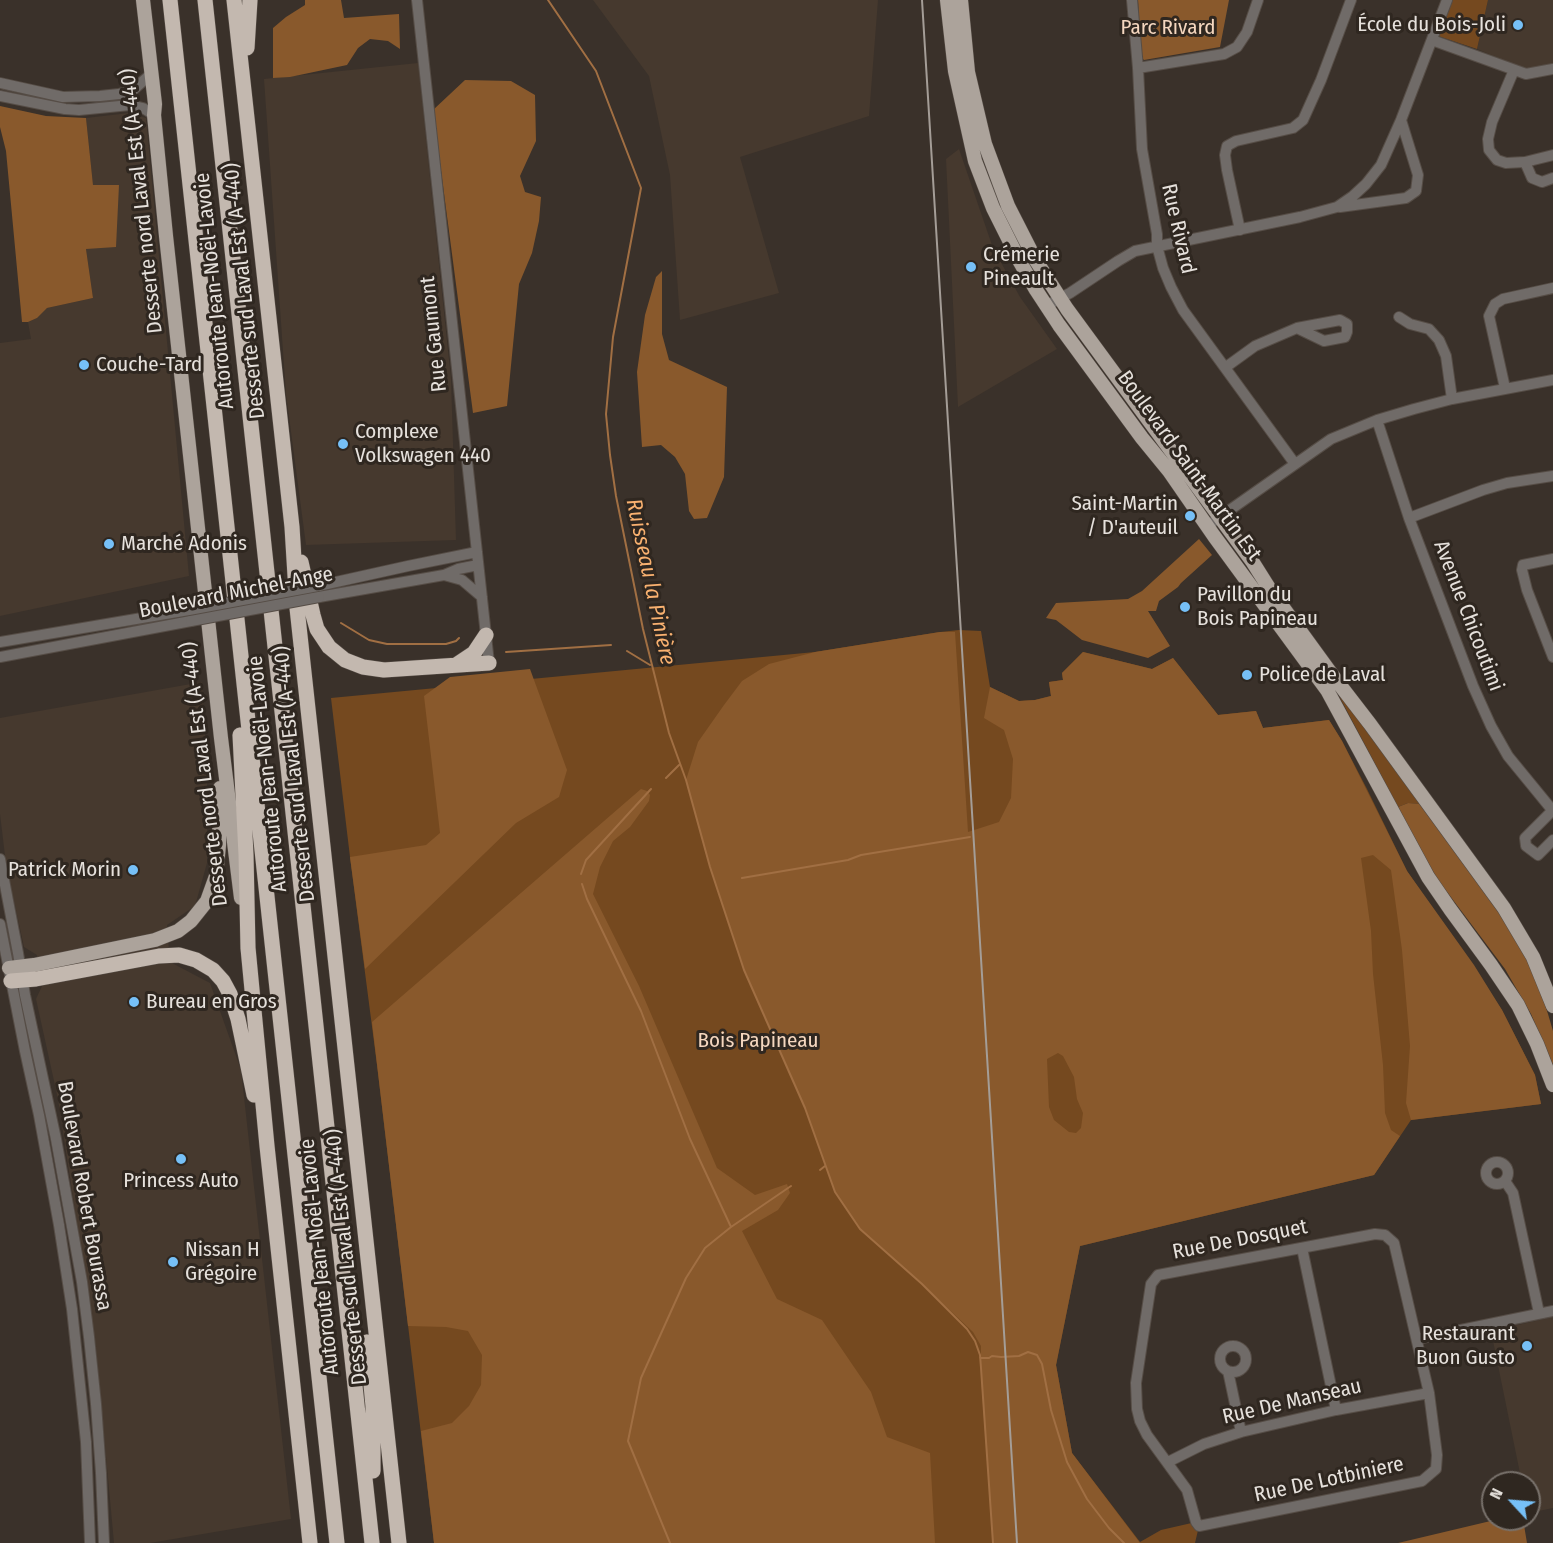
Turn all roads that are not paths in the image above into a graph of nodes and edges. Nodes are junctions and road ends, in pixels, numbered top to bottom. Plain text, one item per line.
1 (143, 0) edge
2 (170, 0) edge
3 (206, 0) edge
4 (234, 0) edge
5 (250, 0) edge
6 (417, 0) edge
7 (948, 0) edge
8 (961, 0) edge
9 (1132, 0) edge
10 (1258, 0) edge
11 (1352, 0) edge
12 (1447, 0) edge
13 (1432, 40) junction
14 (1138, 68) junction
15 (1553, 69) edge
16 (1514, 70) junction
17 (151, 74) junction
18 (0, 83) edge
19 (244, 93) junction
20 (0, 96) edge
21 (154, 115) junction
22 (1401, 120) junction
23 (1553, 155) edge
24 (1525, 162) junction
25 (1553, 178) edge
26 (1337, 207) junction
27 (1240, 230) junction
28 (1157, 246) junction
29 (1553, 288) edge
30 (1060, 299) junction
31 (1046, 306) junction
32 (1399, 317) dead end
33 (1297, 328) dead end
34 (1226, 367) junction
35 (1553, 380) edge
36 (1505, 388) junction
37 (1452, 399) junction
38 (1377, 420) junction
39 (1295, 464) junction
40 (1553, 476) edge
41 (1219, 517) junction
42 (1409, 518) junction
43 (1207, 526) junction
44 (292, 527) junction
45 (477, 552) junction
46 (1553, 559) edge
47 (478, 565) junction
48 (444, 575) junction
49 (1262, 576) junction
50 (1253, 589) junction
51 (319, 592) junction
52 (235, 597) junction
53 (482, 597) junction
54 (190, 616) junction
55 (486, 634) junction
56 (1298, 639) junction
57 (0, 642) edge
58 (1550, 644) edge
59 (0, 657) edge
60 (1553, 657) edge
61 (489, 663) joint
62 (456, 665) junction
63 (221, 738) junction
64 (1553, 810) edge
65 (1553, 840) edge
66 (0, 859) edge
67 (0, 924) edge
68 (248, 948) junction
69 (10, 975) edge
70 (1553, 1006) edge
71 (1553, 1085) edge
72 (267, 1146) junction
73 (1505, 1180) dead end
74 (1385, 1235) joint
75 (366, 1237) junction
76 (1302, 1248) junction
77 (1553, 1311) edge
78 (1539, 1314) junction
79 (1417, 1339) junction
80 (1228, 1371) dead end
81 (1429, 1394) junction
82 (1336, 1410) junction
83 (1241, 1432) junction
84 (1168, 1462) junction
85 (1199, 1526) joint
86 (90, 1543) edge
87 (104, 1543) edge
88 (310, 1543) edge
89 (337, 1543) edge
90 (373, 1543) edge
91 (399, 1543) edge

1 - 17 main road, Desserte nord Laval Est (A-440)
2 - 52 highway, Autoroute Jean-Noël-Lavoie
3 - 90 highway, Autoroute Jean-Noël-Lavoie
4 - 19 highway, Desserte sud Laval Est (A-440)
5 - 19 highway
6 - 45 street, Rue Gaumont
7 - 31 main road, Boulevard Saint-Martin Est
8 - 30 main road, Boulevard Saint-Martin Est
9 - 14 street, Rue Rivard
10 - 14 street
11 - 27 street
12 - 13 street
13 - 16 street
13 - 22 street
14 - 28 street, Rue Rivard
15 - 16 street
16 - 24 street
17 - 18 street
17 - 21 main road, Desserte nord Laval Est (A-440)
19 - 44 highway, Desserte sud Laval Est (A-440)
20 - 21 street
21 - 63 main road, Desserte nord Laval Est (A-440)
22 - 26 street
22 - 26 street
23 - 24 street
24 - 25 street
26 - 27 street
27 - 28 street
28 - 30 street
28 - 34 street, Rue Rivard
29 - 36 street
30 - 31 street
30 - 41 main road, Boulevard Saint-Martin Est
31 - 43 main road, Boulevard Saint-Martin Est
32 - 37 street
33 - 34 street
34 - 39 street, Rue Rivard
35 - 36 street
36 - 37 street
37 - 38 street
38 - 39 street
38 - 42 street, Avenue Chicoutimi
39 - 41 street
40 - 42 street
41 - 43 street
41 - 49 main road, Boulevard Saint-Martin Est
42 - 64 street, Avenue Chicoutimi
43 - 50 main road, Boulevard Saint-Martin Est
44 - 62 highway
44 - 75 highway, Desserte sud Laval Est (A-440)
45 - 47 street, Rue Gaumont
45 - 51 street, Boulevard Michel-Ange
46 - 58 street
47 - 48 street, Boulevard Michel-Ange
47 - 53 street, Rue Gaumont
48 - 51 street, Boulevard Michel-Ange
48 - 53 street
49 - 50 main road
49 - 56 main road, Boulevard Saint-Martin Est
50 - 56 main road, Boulevard Saint-Martin Est
51 - 54 street, Boulevard Michel-Ange, bridge
52 - 68 highway
52 - 89 highway, Autoroute Jean-Noël-Lavoie
53 - 55 street, Rue Gaumont
54 - 57 street, Boulevard Michel-Ange
54 - 59 street, Boulevard Michel-Ange
55 - 61 street, Rue Gaumont
55 - 62 highway
56 - 70 main road, Boulevard Saint-Martin Est
56 - 71 main road, Boulevard Saint-Martin Est
58 - 60 street
61 - 62 highway
63 - 68 main road, Desserte nord Laval Est (A-440)
63 - 69 main road
64 - 65 street, Avenue Chicoutimi
66 - 69 street, Boulevard Robert Bourassa
67 - 69 street, Boulevard Robert Bourassa
68 - 72 highway, Desserte nord Laval Est (A-440)
69 - 72 highway
69 - 86 street, Boulevard Robert Bourassa
69 - 87 street, Boulevard Robert Bourassa
72 - 88 highway, Desserte nord Laval Est (A-440)
73 - 78 street
74 - 76 street, Rue De Dosquet
74 - 79 street, Rue De Lotbiniere
75 - 90 highway
75 - 91 highway, Desserte sud Laval Est (A-440)
76 - 82 street
76 - 84 street, Rue De Dosquet
77 - 78 street
78 - 79 street
79 - 81 street, Rue De Lotbiniere
80 - 83 street
81 - 82 street, Rue De Manseau
81 - 85 street, Rue De Lotbiniere
82 - 83 street, Rue De Manseau
83 - 84 street, Rue De Manseau
84 - 85 street, Rue De Dosquet

